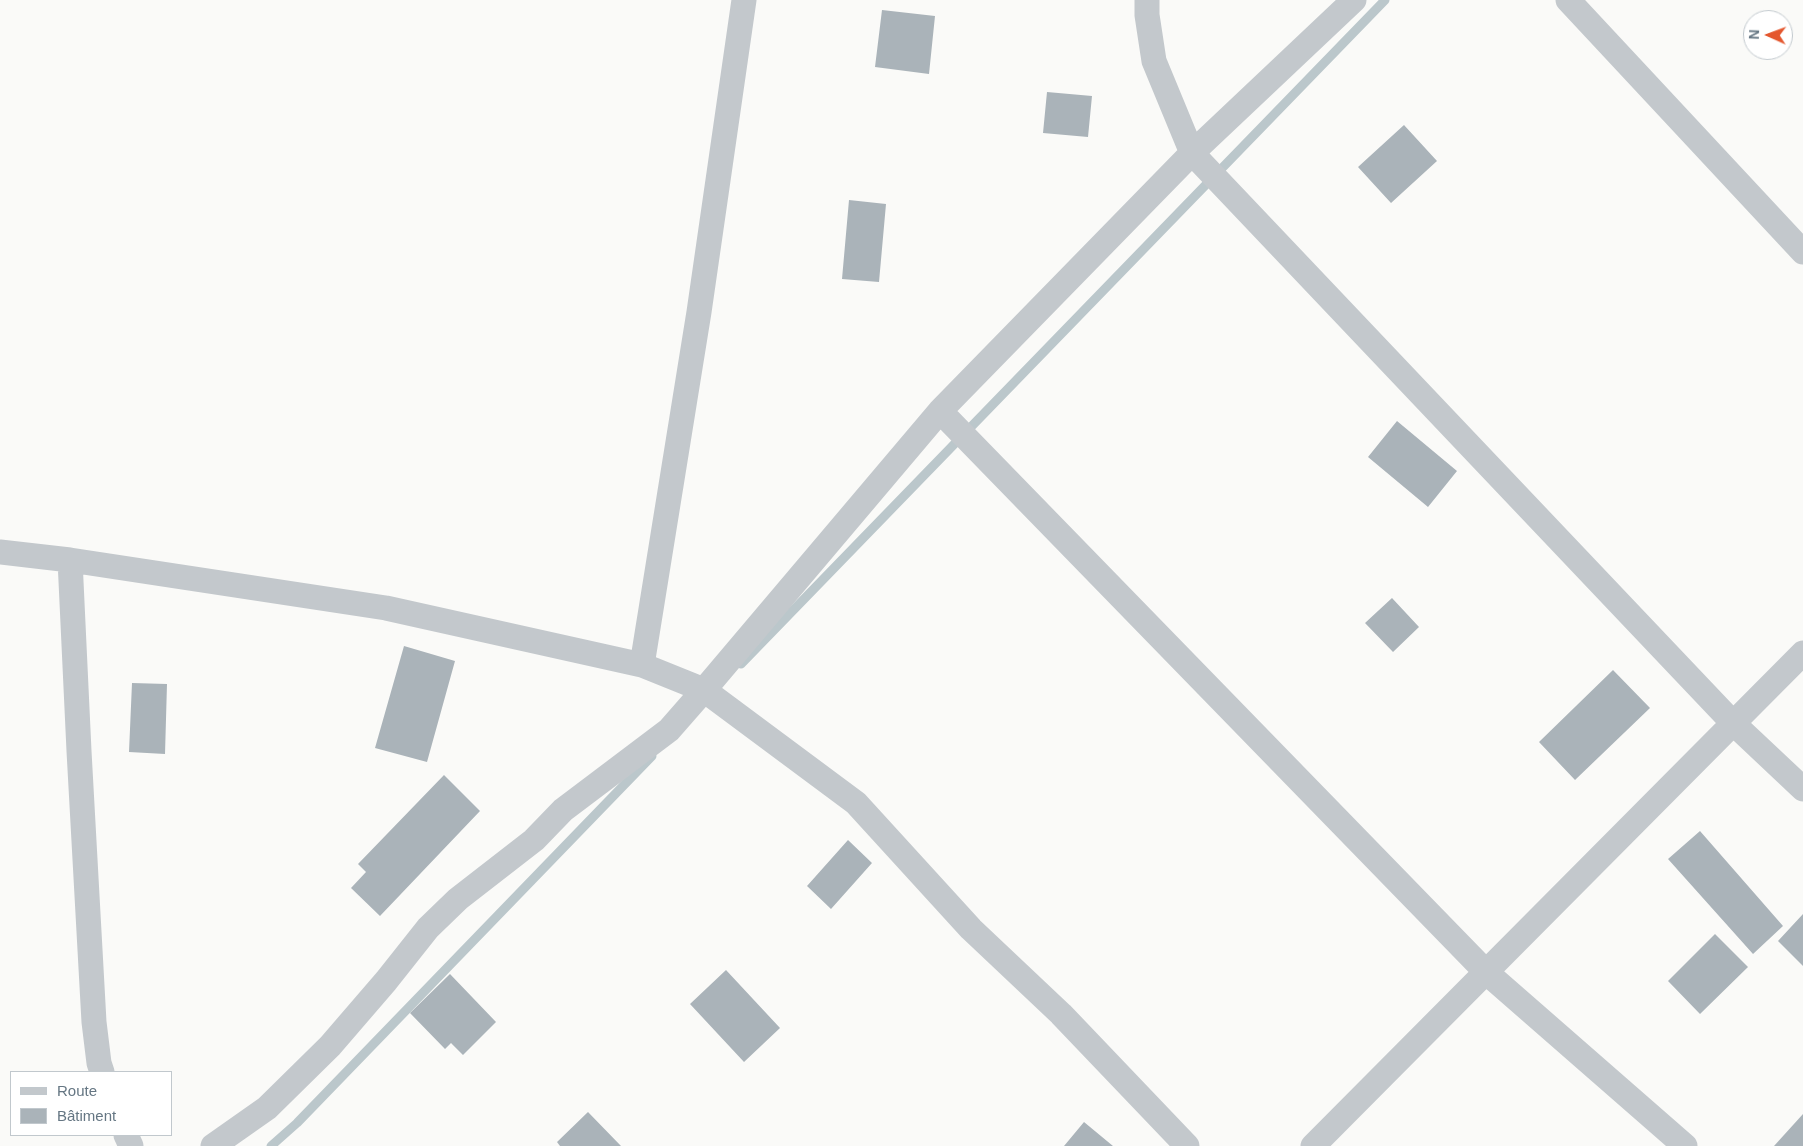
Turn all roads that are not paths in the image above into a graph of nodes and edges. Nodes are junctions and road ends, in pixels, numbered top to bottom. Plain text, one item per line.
1 (744, 0) edge
2 (1147, 0) edge
3 (1354, 0) edge
4 (1568, 0) edge
5 (1192, 153) junction
6 (1803, 252) edge
7 (940, 411) junction
8 (0, 552) edge
9 (70, 560) junction
10 (1803, 653) edge
11 (642, 665) junction
12 (704, 690) junction
13 (1733, 723) junction
14 (1803, 789) edge
15 (1486, 973) junction
16 (102, 1071) edge
17 (213, 1146) edge
18 (1187, 1146) edge
19 (1313, 1146) edge
20 (1685, 1146) edge

1 - 11 street
2 - 5 street
3 - 5 street
4 - 6 street
5 - 7 street
5 - 13 street
7 - 12 street
7 - 15 street
8 - 9 street
9 - 11 street
9 - 16 street
10 - 13 street
11 - 12 street
12 - 17 street
12 - 18 street
13 - 14 street
13 - 15 street
15 - 19 street
15 - 20 street

